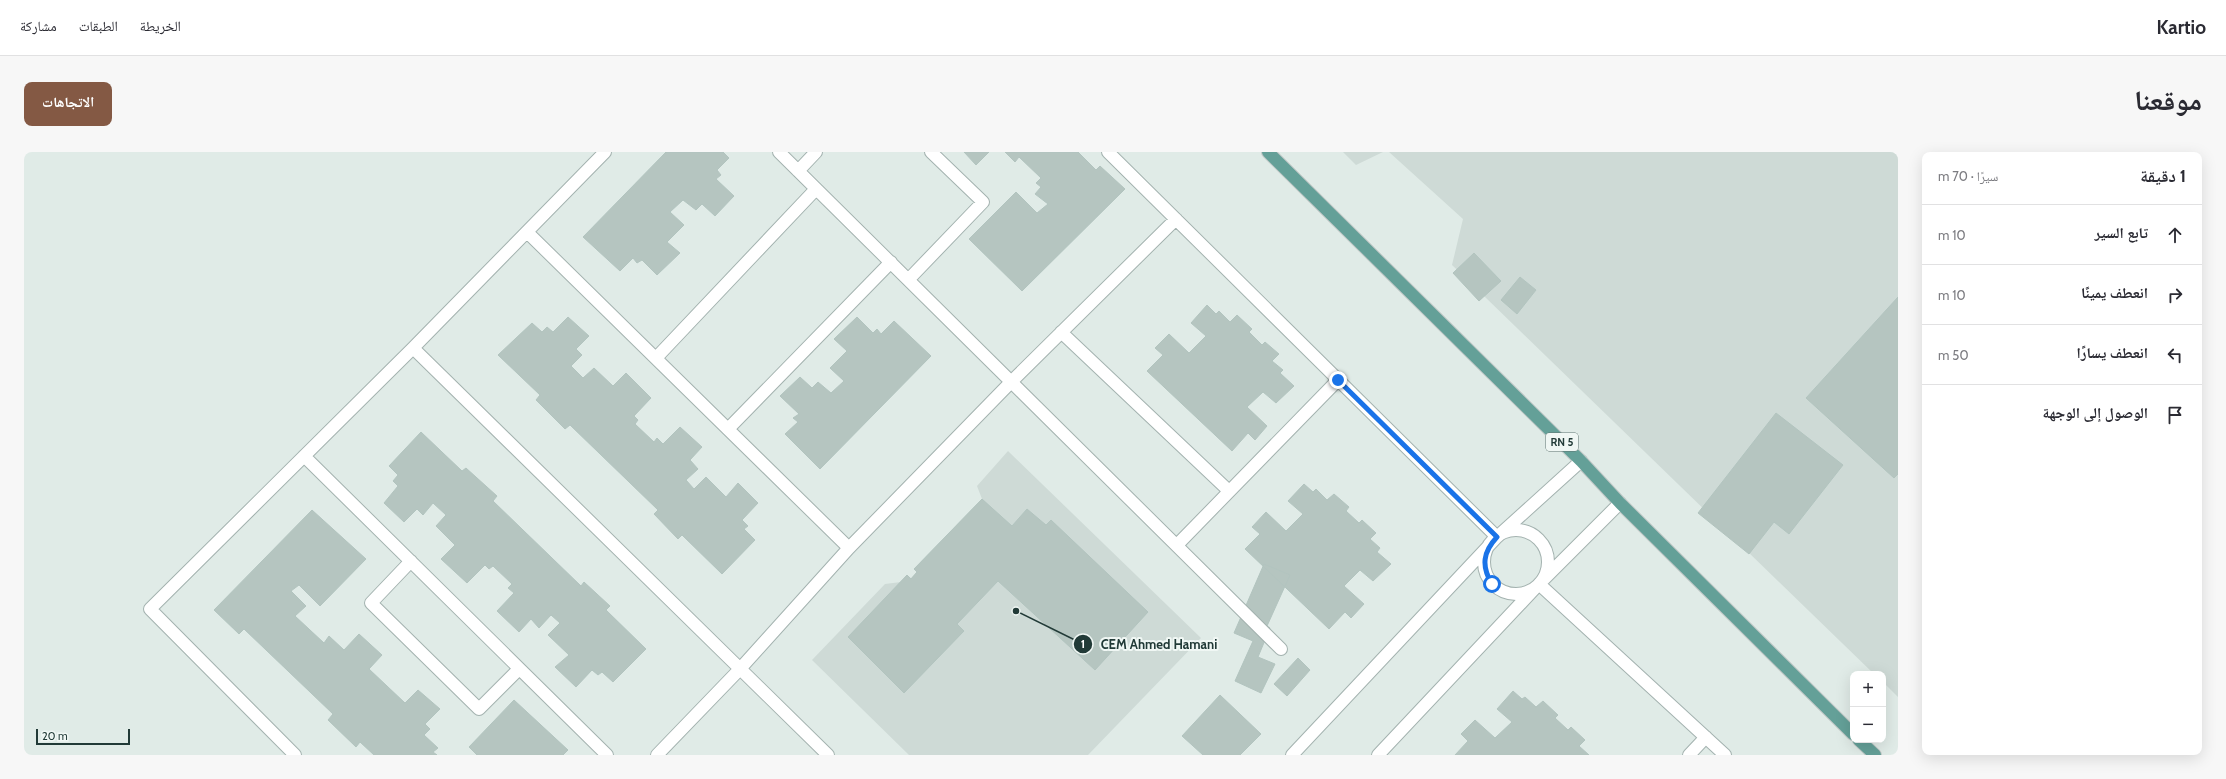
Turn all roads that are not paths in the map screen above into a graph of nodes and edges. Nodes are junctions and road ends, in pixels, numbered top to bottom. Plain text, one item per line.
1 (605, 152) edge
2 (779, 152) edge
3 (816, 152) edge
4 (931, 152) edge
5 (1108, 152) edge
6 (1268, 152) edge
7 (798, 171) junction
8 (816, 189) junction
9 (1176, 219) junction
10 (528, 233) junction
11 (891, 262) junction
12 (909, 279) junction
13 (1061, 332) junction
14 (413, 348) junction
15 (656, 358) junction
16 (1338, 380) junction
17 (1012, 381) junction
18 (728, 429) junction
19 (304, 456) junction
20 (1581, 460) junction
21 (1229, 491) junction
22 (1620, 503) junction
23 (1497, 537) junction
24 (1177, 545) junction
25 (850, 548) junction
26 (411, 561) junction
27 (1540, 584) junction
28 (1281, 649) dead end
29 (519, 669) junction
30 (739, 670) junction
31 (1850, 731) edge
32 (1706, 737) junction
33 (1862, 743) edge
34 (295, 755) edge
35 (607, 755) edge
36 (657, 755) edge
37 (828, 755) edge
38 (1292, 755) edge
39 (1378, 755) edge
40 (1689, 755) edge
41 (1726, 755) edge
42 (1874, 755) edge

1 - 10 street
2 - 7 street
3 - 7 street
4 - 12 street
5 - 9 street
6 - 20 main road, RN 5
7 - 8 street
8 - 11 street
8 - 15 street
9 - 13 street
9 - 16 street
10 - 14 street
10 - 15 street
11 - 12 street
11 - 18 street
12 - 17 street
13 - 17 street
13 - 21 street
14 - 19 street
14 - 30 street
15 - 18 street
16 - 21 street
16 - 23 street
17 - 24 street
17 - 25 street
18 - 25 street
19 - 26 street
19 - 34 street
20 - 22 main road, RN 5
20 - 23 street
21 - 24 street
22 - 27 street
22 - 31 main road, RN 5
23 - 27 street
23 - 27 street
23 - 38 street
24 - 28 street
25 - 30 street
26 - 29 street
26 - 29 street
27 - 32 street
27 - 39 street
29 - 35 street
30 - 36 street
30 - 37 street
32 - 40 street
32 - 41 street
33 - 42 main road

